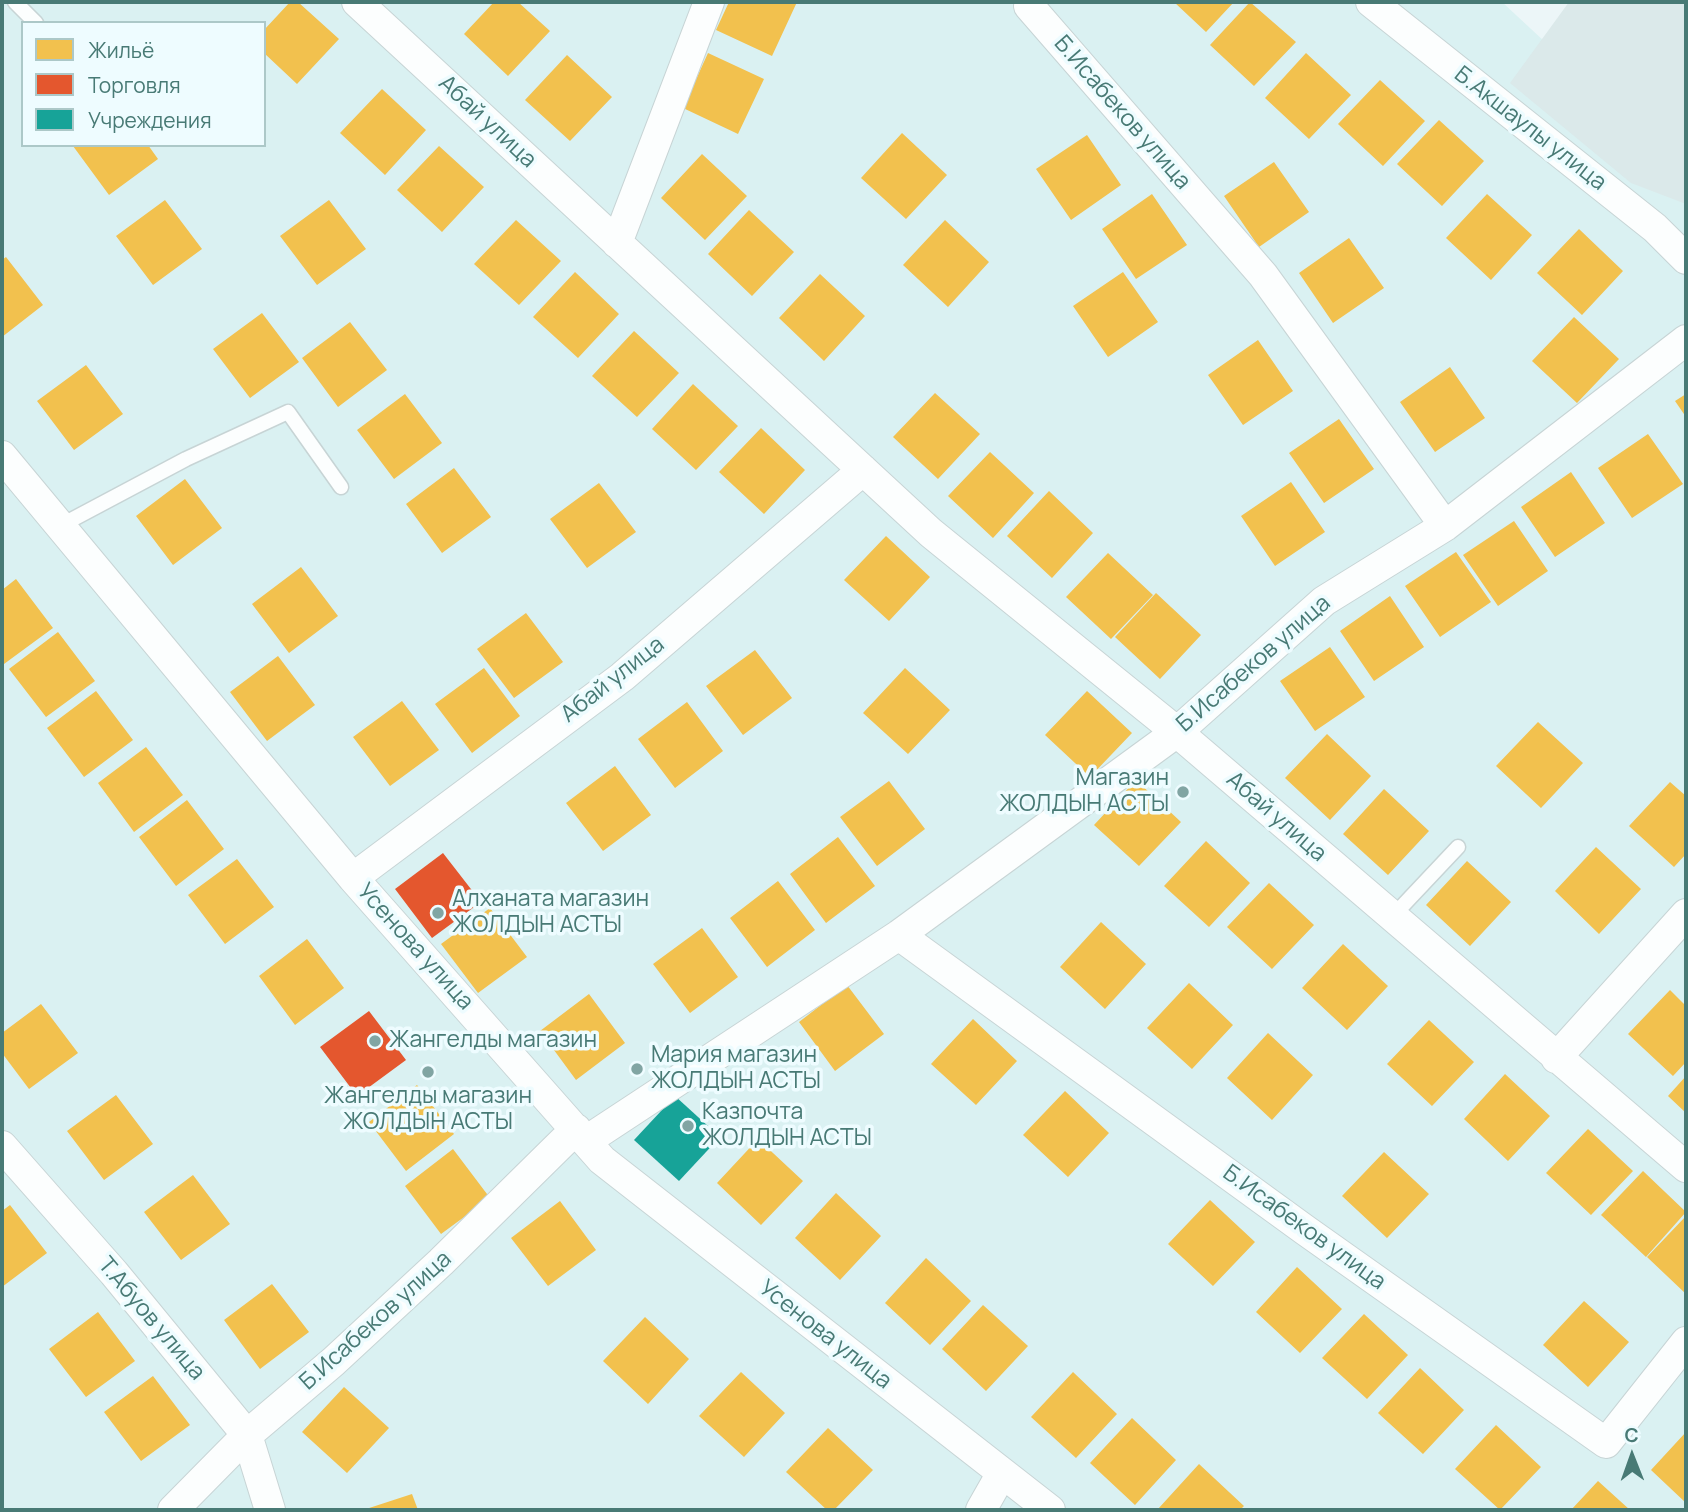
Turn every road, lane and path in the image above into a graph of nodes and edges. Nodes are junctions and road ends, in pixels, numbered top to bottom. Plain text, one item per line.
1 (15, 2) edge
2 (357, 2) edge
3 (709, 2) edge
4 (1031, 2) edge
5 (1371, 2) edge
6 (34, 21) edge
7 (617, 243) junction
8 (1686, 259) edge
9 (1686, 340) edge
10 (2, 456) edge
11 (863, 470) junction
12 (341, 487) dead end
13 (1445, 526) junction
14 (58, 527) junction
15 (1177, 732) junction
16 (1458, 847) dead end
17 (353, 878) junction
18 (1686, 914) edge
19 (1392, 917) junction
20 (900, 935) junction
21 (1556, 1058) junction
22 (581, 1135) junction
23 (2, 1146) edge
24 (1686, 1167) edge
25 (1686, 1342) edge
26 (247, 1435) junction
27 (1002, 1473) junction
28 (173, 1510) edge
29 (270, 1510) edge
30 (981, 1510) edge
31 (1050, 1510) edge

1 - 6 lane
2 - 7 street, Абай улица
3 - 7 street
4 - 13 street, Б.Исабеков улица
5 - 8 street, Б.Акшаулы улица
7 - 11 street, Абай улица
9 - 13 street, Б.Исабеков улица
10 - 14 street, Усенова улица
11 - 15 street, Абай улица
11 - 17 street, Абай улица
12 - 14 lane
13 - 15 street, Б.Исабеков улица
14 - 17 street, Усенова улица
15 - 19 street, Абай улица
15 - 20 street, Б.Исабеков улица
16 - 19 lane
17 - 22 street, Усенова улица
18 - 21 street
19 - 21 street, Абай улица
20 - 22 street, Б.Исабеков улица
20 - 25 street, Б.Исабеков улица
21 - 24 street, Абай улица
22 - 26 street, Б.Исабеков улица
22 - 27 street, Усенова улица
23 - 26 street, Т.Абуов улица
26 - 28 street, Б.Исабеков улица
26 - 29 street, Т.Абуов улица
27 - 30 street
27 - 31 street, Усенова улица

